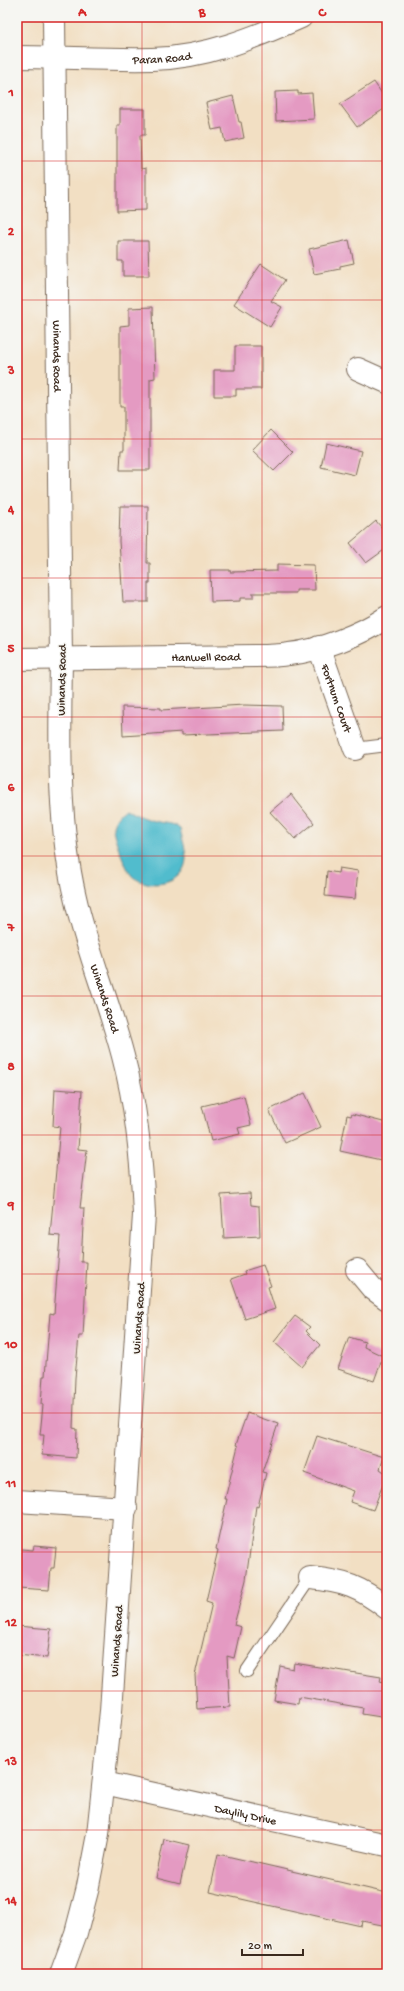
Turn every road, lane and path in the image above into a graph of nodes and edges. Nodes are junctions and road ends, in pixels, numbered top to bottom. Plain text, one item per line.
1 (54, 17) edge
2 (301, 17) edge
3 (17, 57) edge
4 (55, 57) junction
5 (358, 369) dead end
6 (387, 382) edge
7 (387, 617) edge
8 (320, 647) junction
9 (17, 659) edge
10 (61, 659) junction
11 (387, 745) edge
12 (355, 749) joint
13 (357, 1270) dead end
14 (387, 1299) edge
15 (17, 1501) edge
16 (126, 1508) junction
17 (310, 1578) joint
18 (387, 1608) edge
19 (247, 1671) dead end
20 (104, 1783) junction
21 (387, 1845) edge
22 (61, 1974) edge

1 - 4 street, Winands Road
2 - 4 street, Paran Road
3 - 4 street, Paran Road
4 - 10 street, Winands Road
5 - 6 street
7 - 8 street, Hanwell Road
8 - 10 street, Hanwell Road
8 - 12 street, Fortnum Court
9 - 10 street, Hanwell Road
10 - 16 street, Winands Road
11 - 12 lane
13 - 14 street
15 - 16 street
16 - 20 street, Winands Road
17 - 18 street
17 - 19 lane
20 - 21 street, Daylily Drive
20 - 22 street, Winands Road

